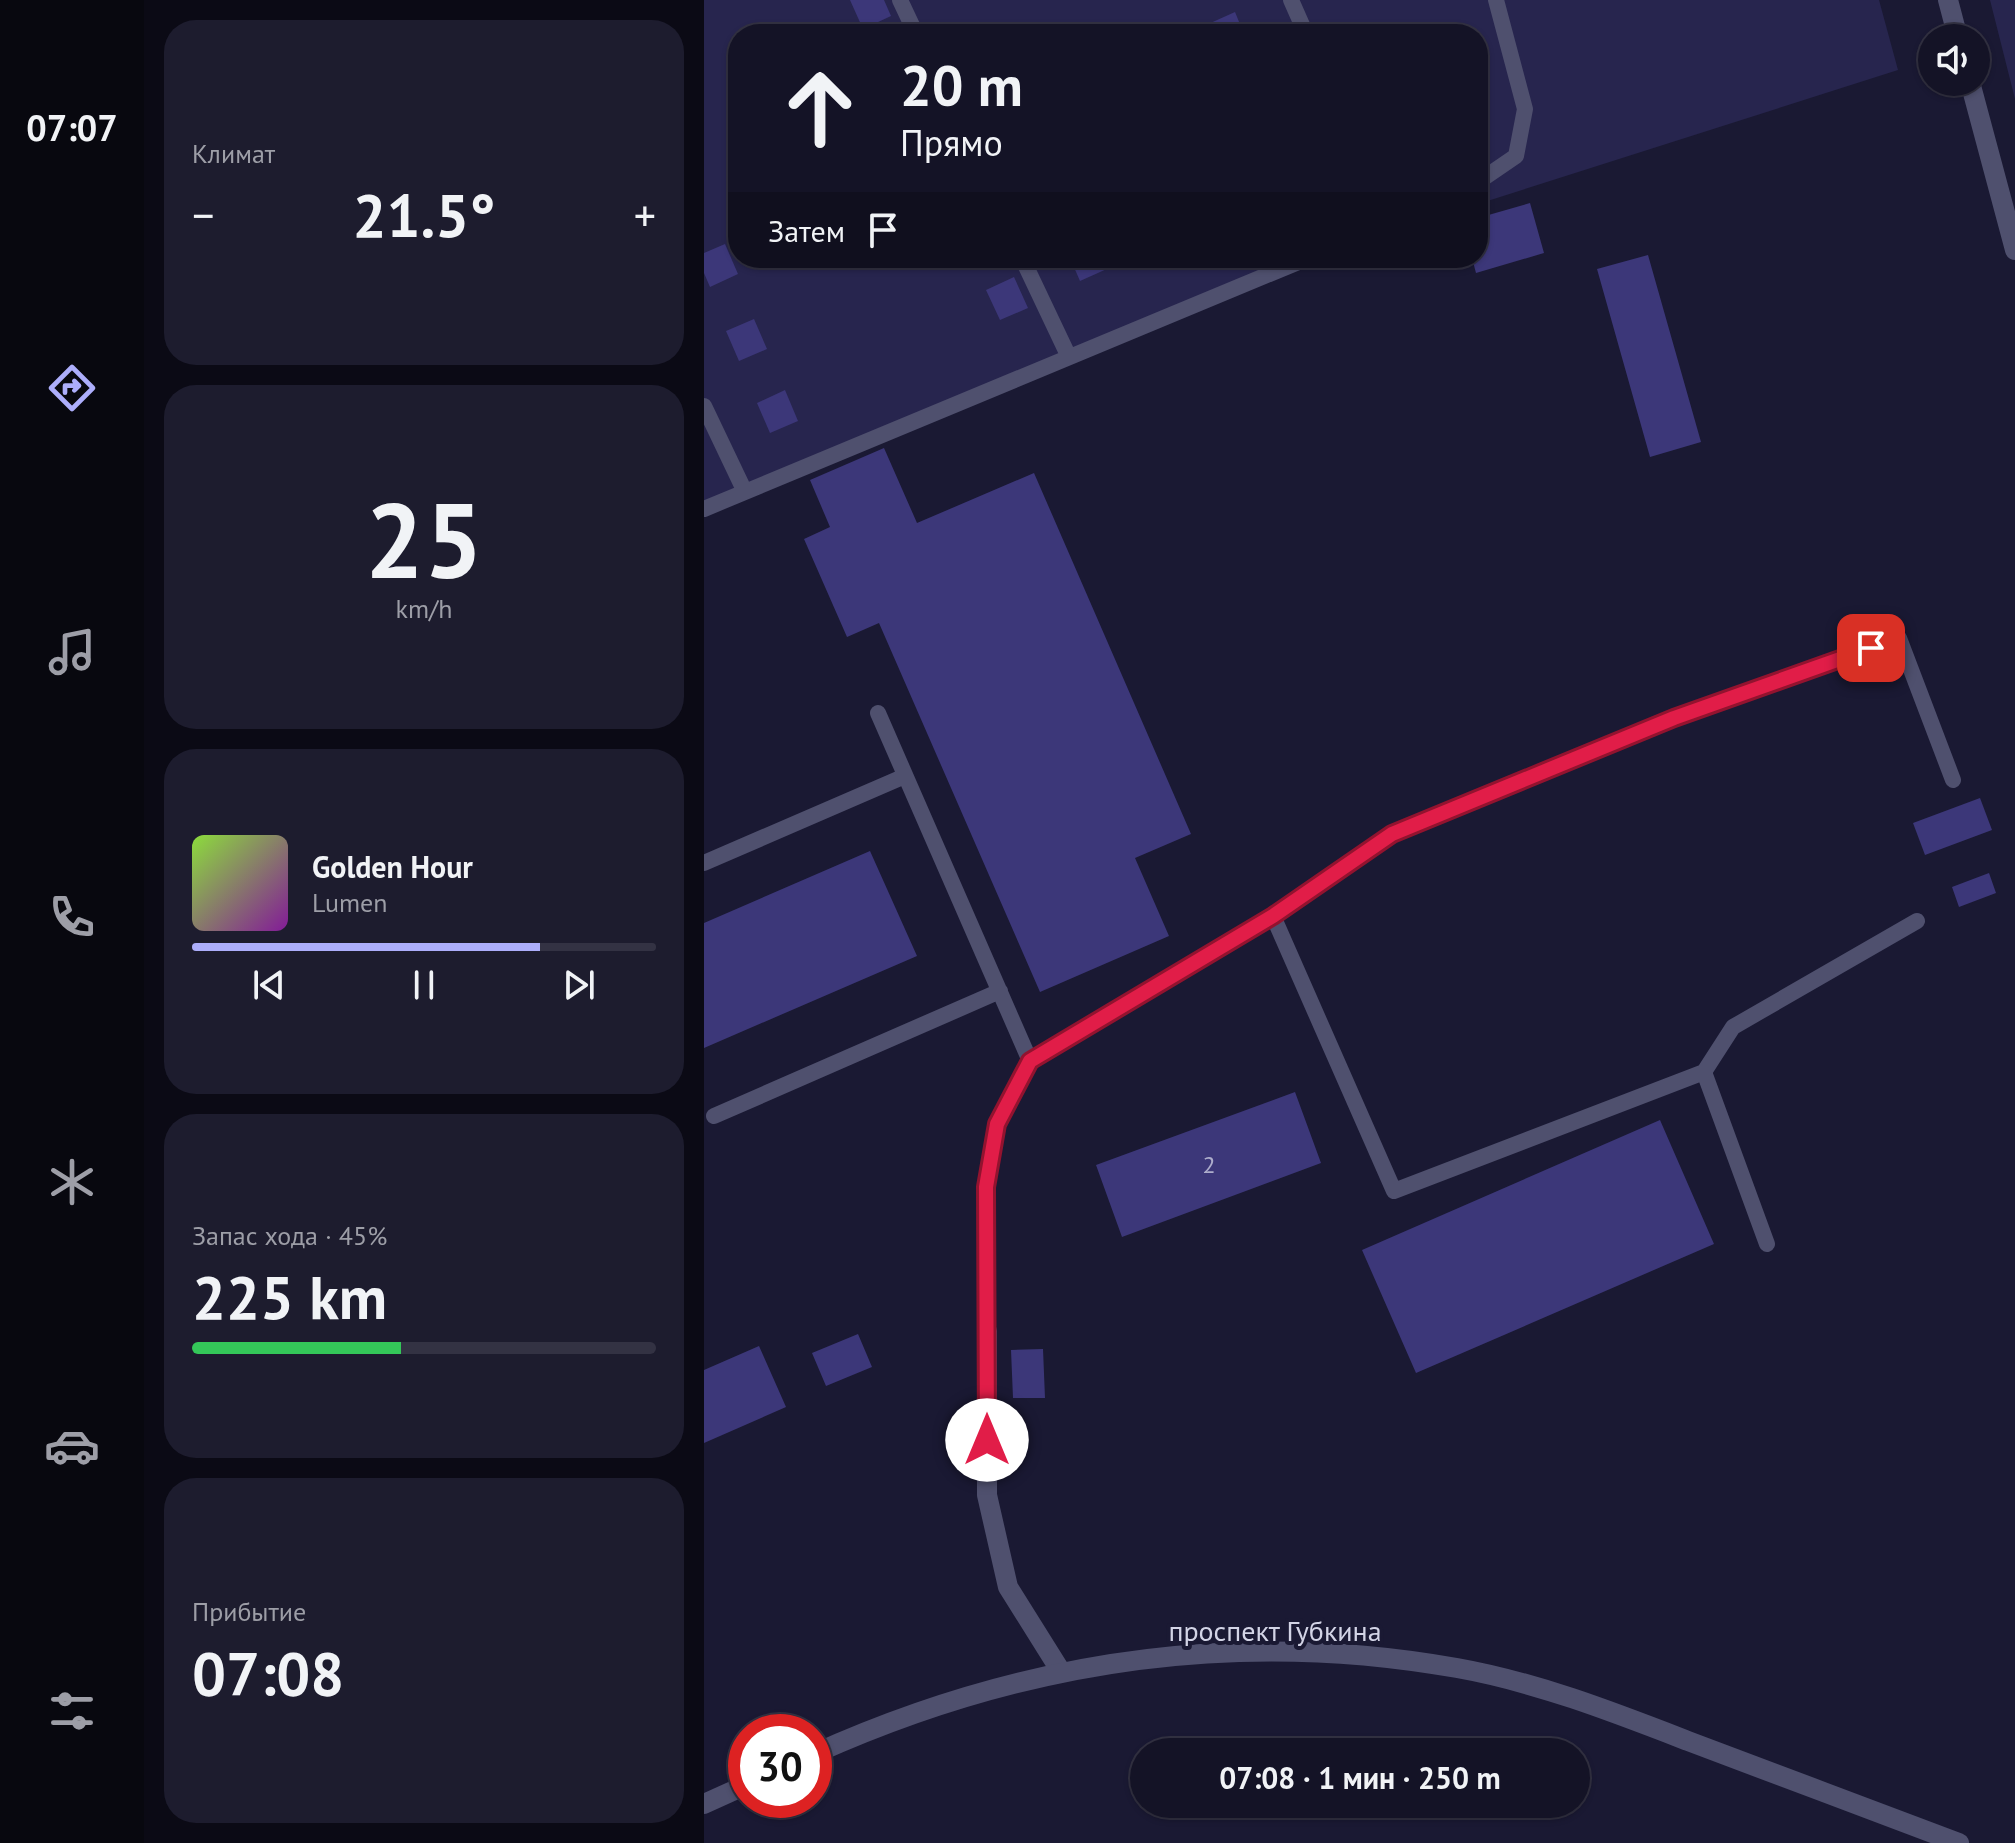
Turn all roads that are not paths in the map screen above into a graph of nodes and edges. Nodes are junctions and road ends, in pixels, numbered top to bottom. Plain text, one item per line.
1 (900, 0) edge
2 (1291, 0) edge
3 (1496, 0) edge
4 (1948, 0) edge
5 (911, 24) edge
6 (1302, 24) edge
7 (1954, 24) edge
8 (1974, 96) edge
9 (1488, 175) edge
10 (2015, 250) edge
11 (1027, 268) edge
12 (1283, 268) edge
13 (1068, 355) junction
14 (704, 406) edge
15 (745, 492) junction
16 (704, 509) edge
17 (878, 713) dead end
18 (905, 776) junction
19 (1953, 780) dead end
20 (704, 863) edge
21 (1273, 916) junction
22 (1917, 921) dead end
23 (1000, 991) junction
24 (1030, 1061) junction
25 (1704, 1072) junction
26 (714, 1116) dead end
27 (1767, 1244) dead end
28 (987, 1331) joint
29 (1060, 1670) junction
30 (832, 1746) edge
31 (728, 1793) edge
32 (704, 1804) edge
33 (1959, 1843) edge

1 - 5 lane
2 - 6 lane
3 - 9 lane
4 - 7 street
8 - 10 street
11 - 13 lane
12 - 13 lane
13 - 15 lane
14 - 15 lane
15 - 16 lane
17 - 18 lane
18 - 20 lane
18 - 23 lane
19 - 21 lane
21 - 24 lane
21 - 25 lane
22 - 25 lane
23 - 24 lane
23 - 26 lane
24 - 28 lane
25 - 27 lane
28 - 29 street
29 - 30 street, проспект Губкина
29 - 33 street, проспект Губкина
31 - 32 street

